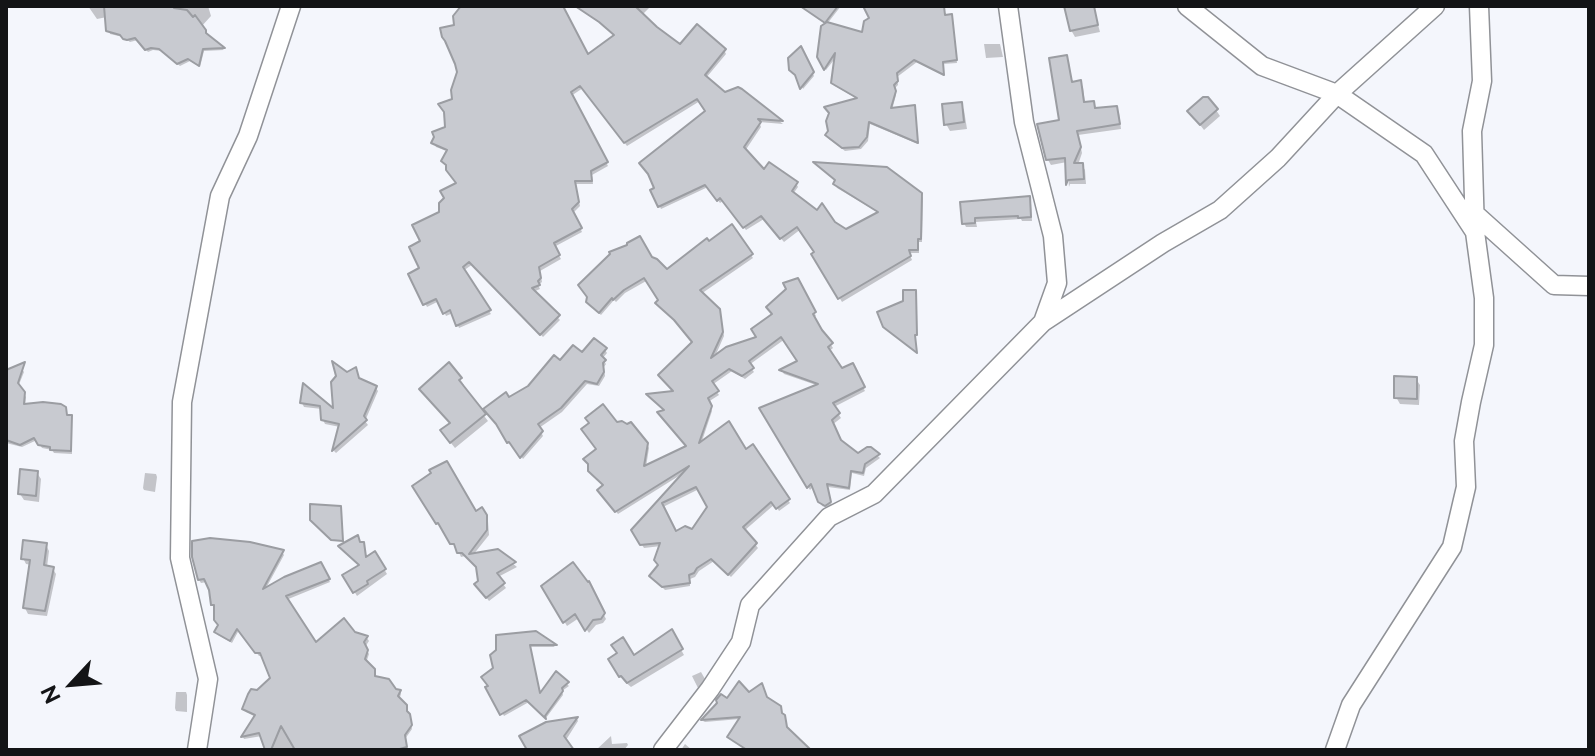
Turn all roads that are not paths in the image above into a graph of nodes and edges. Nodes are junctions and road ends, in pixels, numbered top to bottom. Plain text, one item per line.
1 (291, 6) edge
2 (1008, 6) edge
3 (1187, 6) edge
4 (1435, 6) edge
5 (1479, 6) edge
6 (1337, 94) junction
7 (1475, 223) junction
8 (1589, 286) edge
9 (1043, 322) junction
10 (197, 750) edge
11 (663, 750) edge
12 (1335, 750) edge

1 - 10 street
2 - 9 street
3 - 6 street
4 - 6 street
5 - 7 street
6 - 7 street
6 - 9 street
7 - 8 street
7 - 12 street
9 - 11 street

